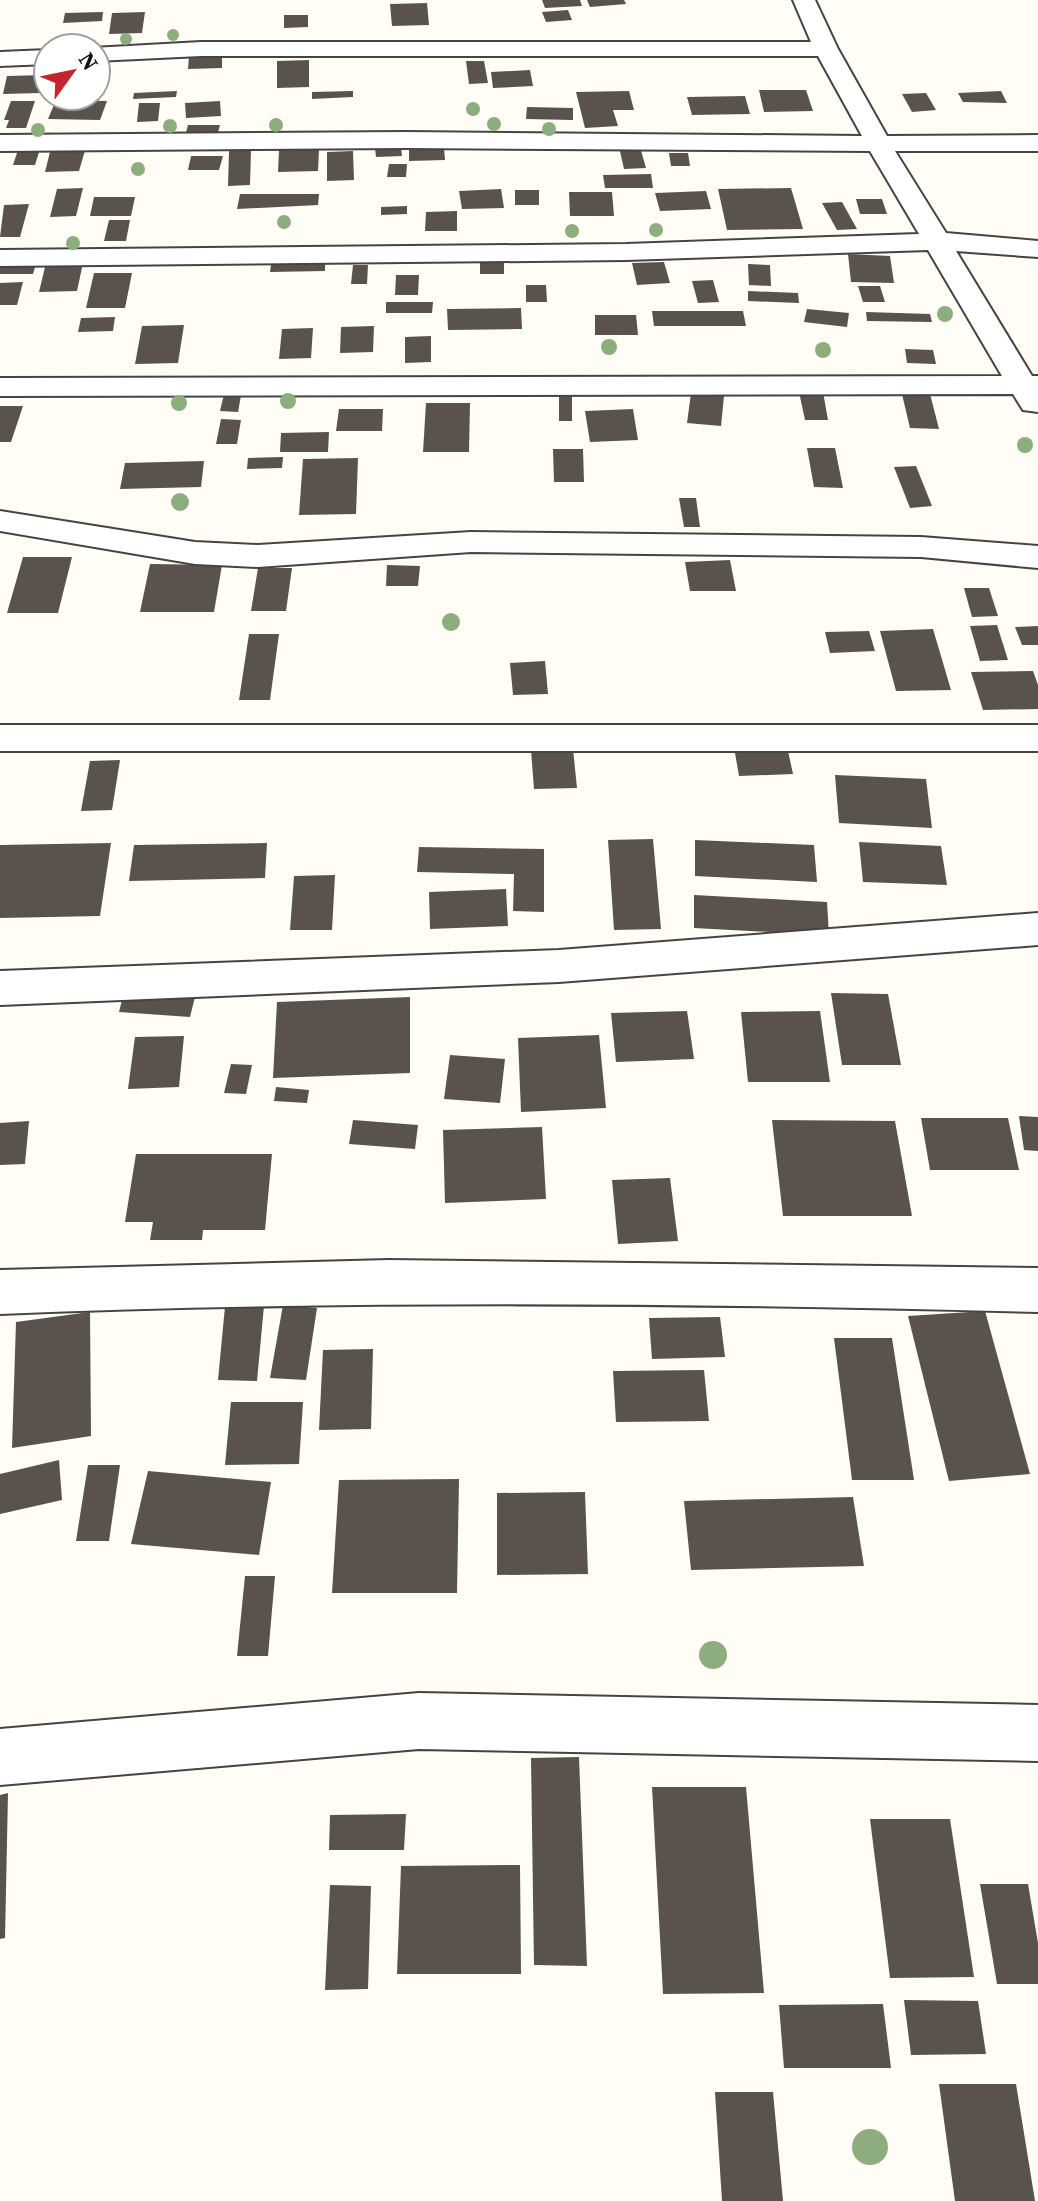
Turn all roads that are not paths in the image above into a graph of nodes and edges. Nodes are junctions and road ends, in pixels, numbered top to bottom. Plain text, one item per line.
1 (804, 0) edge
2 (826, 49) junction
3 (112, 53) edge
4 (32, 58) edge
5 (0, 59) edge
6 (0, 143) edge
7 (878, 143) junction
8 (1038, 143) edge
9 (939, 241) junction
10 (1038, 249) edge
11 (0, 258) edge
12 (0, 387) edge
13 (1033, 393) edge
14 (0, 521) edge
15 (1038, 557) edge
16 (0, 738) edge
17 (1038, 738) edge
18 (1038, 929) edge
19 (0, 988) edge
20 (1038, 1290) edge
21 (0, 1292) edge
22 (1038, 1733) edge
23 (0, 1757) edge

1 - 2 street
2 - 3 street
2 - 7 street
4 - 5 street
6 - 7 street
7 - 8 street
7 - 9 street
9 - 10 street
9 - 11 street
9 - 13 street
12 - 13 street
14 - 15 street
16 - 17 street
18 - 19 street
20 - 21 street
22 - 23 street

